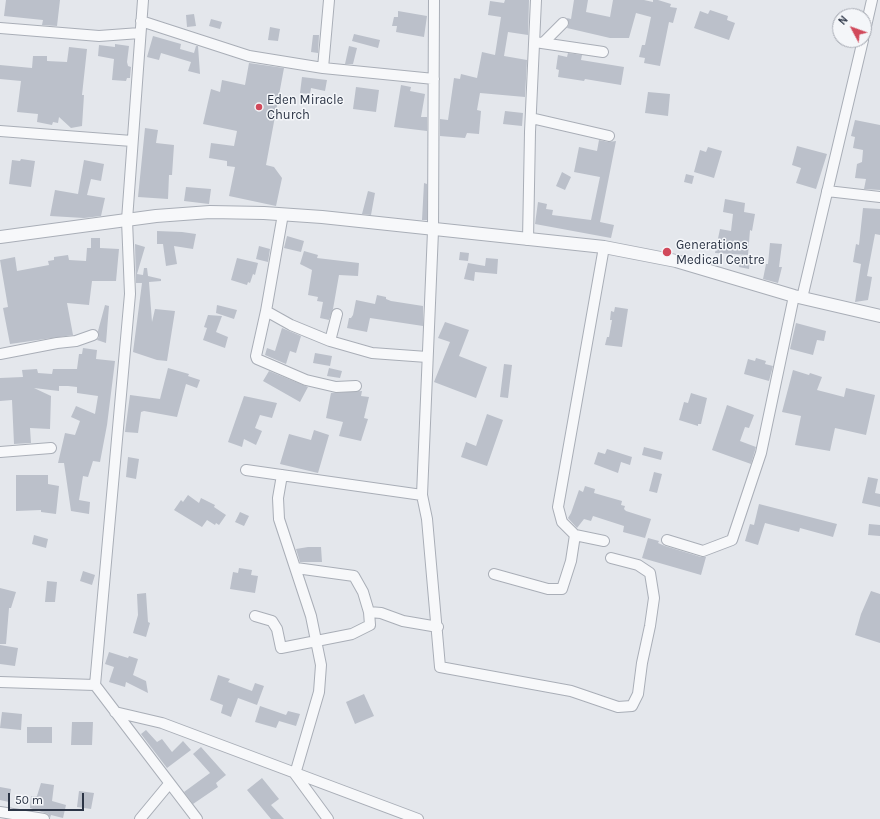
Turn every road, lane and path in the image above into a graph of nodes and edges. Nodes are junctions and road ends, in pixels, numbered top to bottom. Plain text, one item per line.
1 (143, 0) edge
2 (329, 0) edge
3 (434, 0) edge
4 (536, 0) edge
5 (140, 21) junction
6 (563, 23) dead end
7 (0, 28) edge
8 (140, 33) junction
9 (539, 43) junction
10 (861, 48) edge
11 (603, 52) dead end
12 (323, 68) junction
13 (434, 79) junction
14 (531, 118) junction
15 (0, 130) edge
16 (608, 136) dead end
17 (132, 141) junction
18 (826, 191) junction
19 (880, 197) edge
20 (283, 214) junction
21 (127, 220) junction
22 (433, 230) junction
23 (0, 237) edge
24 (528, 240) junction
25 (604, 247) junction
26 (798, 297) junction
27 (266, 311) junction
28 (337, 314) dead end
29 (880, 316) edge
30 (93, 335) dead end
31 (330, 341) junction
32 (0, 354) edge
33 (427, 357) junction
34 (356, 386) dead end
35 (51, 448) dead end
36 (0, 452) edge
37 (246, 470) dead end
38 (282, 475) junction
39 (422, 495) junction
40 (575, 535) junction
41 (666, 540) dead end
42 (604, 541) dead end
43 (611, 558) dead end
44 (296, 568) junction
45 (494, 574) dead end
46 (369, 612) junction
47 (255, 616) dead end
48 (436, 627) junction
49 (317, 642) junction
50 (0, 682) edge
51 (95, 685) junction
52 (115, 712) junction
53 (295, 774) junction
54 (169, 784) junction
55 (0, 812) edge
56 (44, 819) edge
57 (140, 819) edge
58 (197, 819) edge
59 (328, 819) edge
60 (418, 819) edge

1 - 5 street
2 - 12 street
3 - 13 street
4 - 9 street
5 - 8 street
5 - 12 street
6 - 9 street
7 - 8 street
8 - 17 street
9 - 11 street
9 - 14 street
10 - 18 street
12 - 13 street
13 - 22 street
14 - 16 street
14 - 24 street
15 - 17 street
17 - 21 street
18 - 19 street
18 - 26 street
20 - 21 street
20 - 22 street
20 - 27 street
21 - 23 street
21 - 51 street
22 - 24 street
22 - 33 street
24 - 25 street
25 - 26 street
25 - 40 street
26 - 29 street
26 - 41 street
27 - 31 street
27 - 34 street
28 - 31 street
30 - 32 street
31 - 33 street
33 - 39 street
35 - 36 street
37 - 38 street
38 - 39 street
38 - 44 street
39 - 48 street
40 - 42 street
40 - 45 street
43 - 48 street
44 - 46 street
44 - 49 street
46 - 48 street
46 - 49 street
47 - 49 street
49 - 53 street
50 - 51 street
51 - 52 street
52 - 53 street
52 - 54 street
53 - 59 street
53 - 60 street
54 - 57 street
54 - 58 street
55 - 56 street

